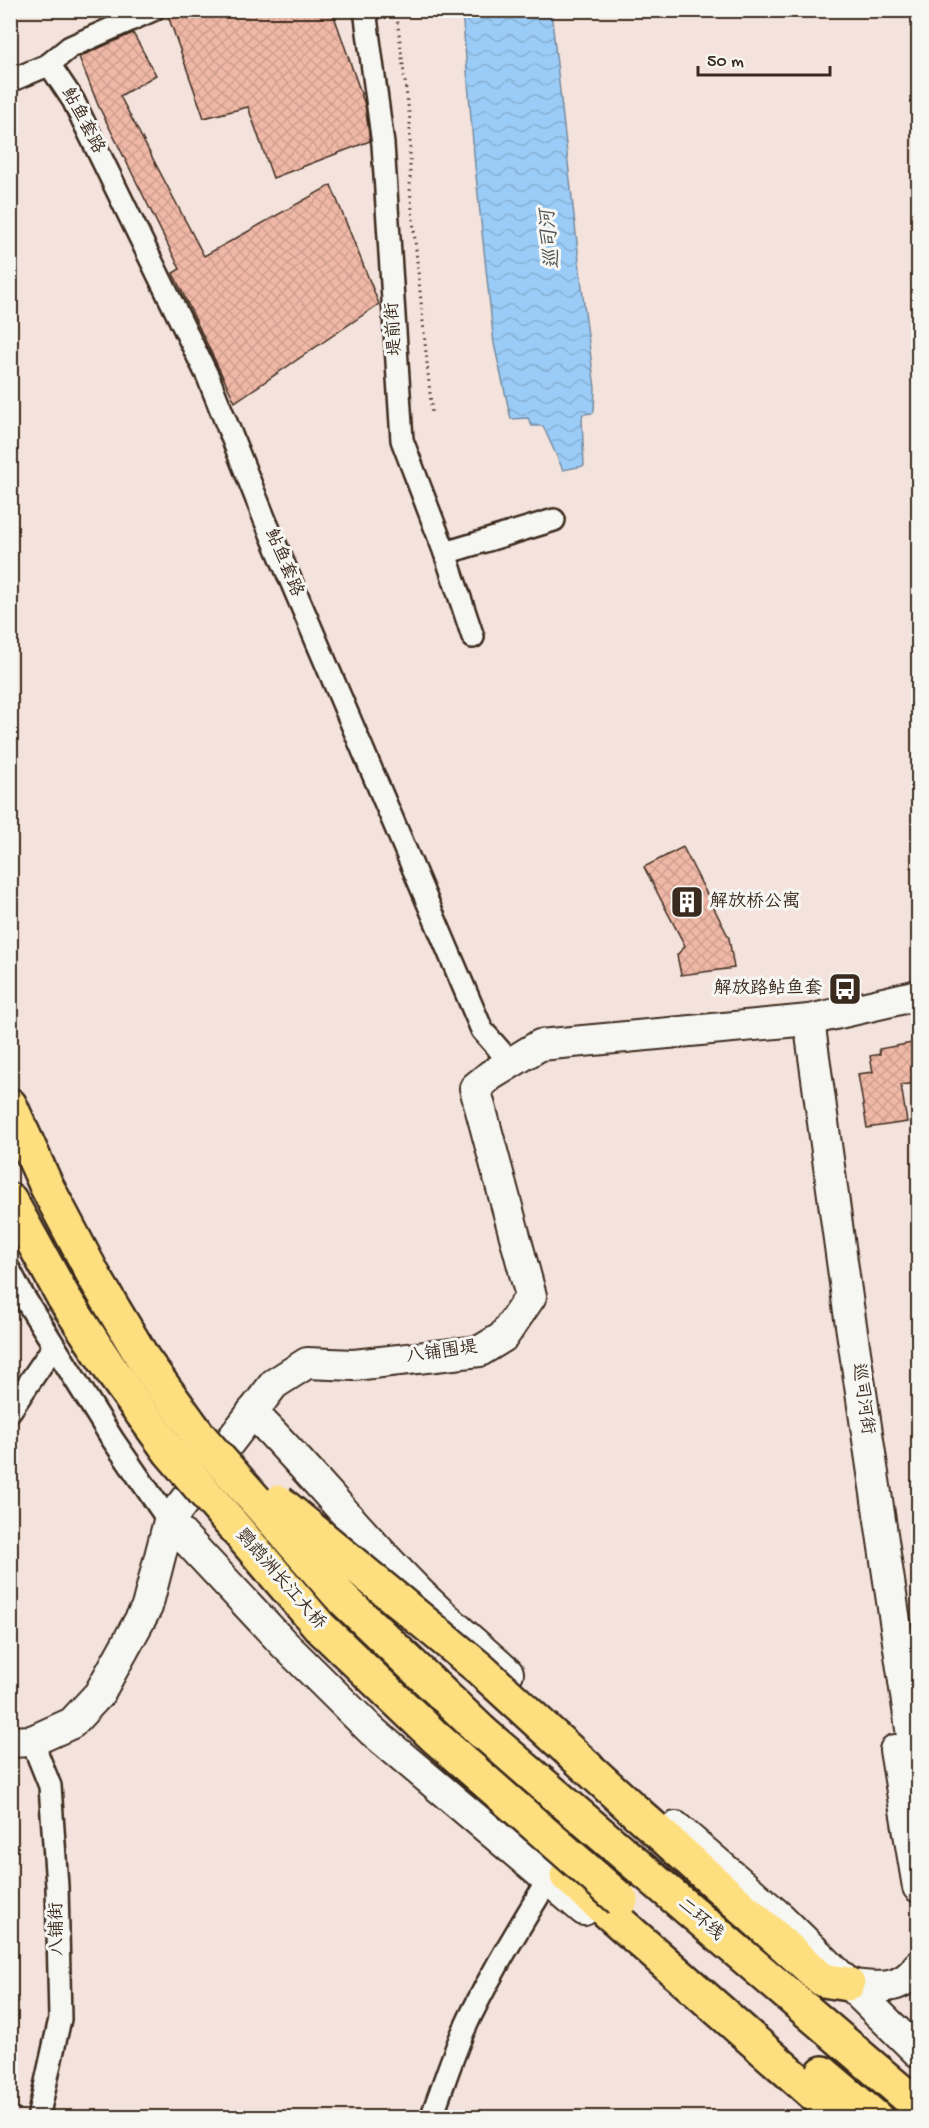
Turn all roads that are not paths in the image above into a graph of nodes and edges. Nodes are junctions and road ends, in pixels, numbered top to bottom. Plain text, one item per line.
1 (153, 10) edge
2 (365, 10) edge
3 (49, 64) junction
4 (10, 81) edge
5 (554, 520) dead end
6 (445, 554) junction
7 (473, 637) dead end
8 (918, 995) edge
9 (809, 1020) junction
10 (511, 1063) junction
11 (10, 1105) edge
12 (10, 1200) edge
13 (10, 1272) edge
14 (54, 1346) junction
15 (10, 1411) edge
16 (252, 1412) junction
17 (199, 1436) junction
18 (195, 1482) junction
19 (169, 1521) junction
20 (913, 1698) edge
21 (482, 1732) joint
22 (21, 1742) edge
23 (918, 1776) edge
24 (557, 1878) junction
25 (918, 1887) edge
26 (621, 1900) joint
27 (918, 1966) edge
28 (848, 1984) junction
29 (918, 2052) edge
30 (918, 2106) edge
31 (38, 2118) edge
32 (431, 2118) edge
33 (827, 2118) edge
34 (841, 2118) edge
35 (876, 2118) edge

1 - 3 street
2 - 6 street, 堤前街
3 - 4 street
3 - 10 street, 鲇鱼套路
5 - 6 street
6 - 7 street, 堤前街
8 - 9 street, 八铺围堤
9 - 10 street, 八铺围堤
9 - 20 street, 巡司河街
10 - 16 street, 八铺围堤
11 - 17 highway, 鹦鹉洲长江大桥, bridge
12 - 18 highway, 鹦鹉洲长江大桥, bridge
13 - 14 street
14 - 15 street
14 - 19 street
16 - 19 street, 八铺围堤
16 - 28 street
17 - 21 highway, 鹦鹉洲长江大桥, bridge
17 - 28 highway, bridge
18 - 24 highway, bridge
18 - 26 highway, 鹦鹉洲长江大桥, bridge
19 - 22 street, 八铺围堤
19 - 24 street
20 - 23 street, 巡司河街
20 - 25 street
21 - 30 highway, 二环线
22 - 31 street, 八铺街
24 - 32 street
24 - 33 street
24 - 34 highway
26 - 35 highway, 二环线
27 - 28 street
28 - 29 street

